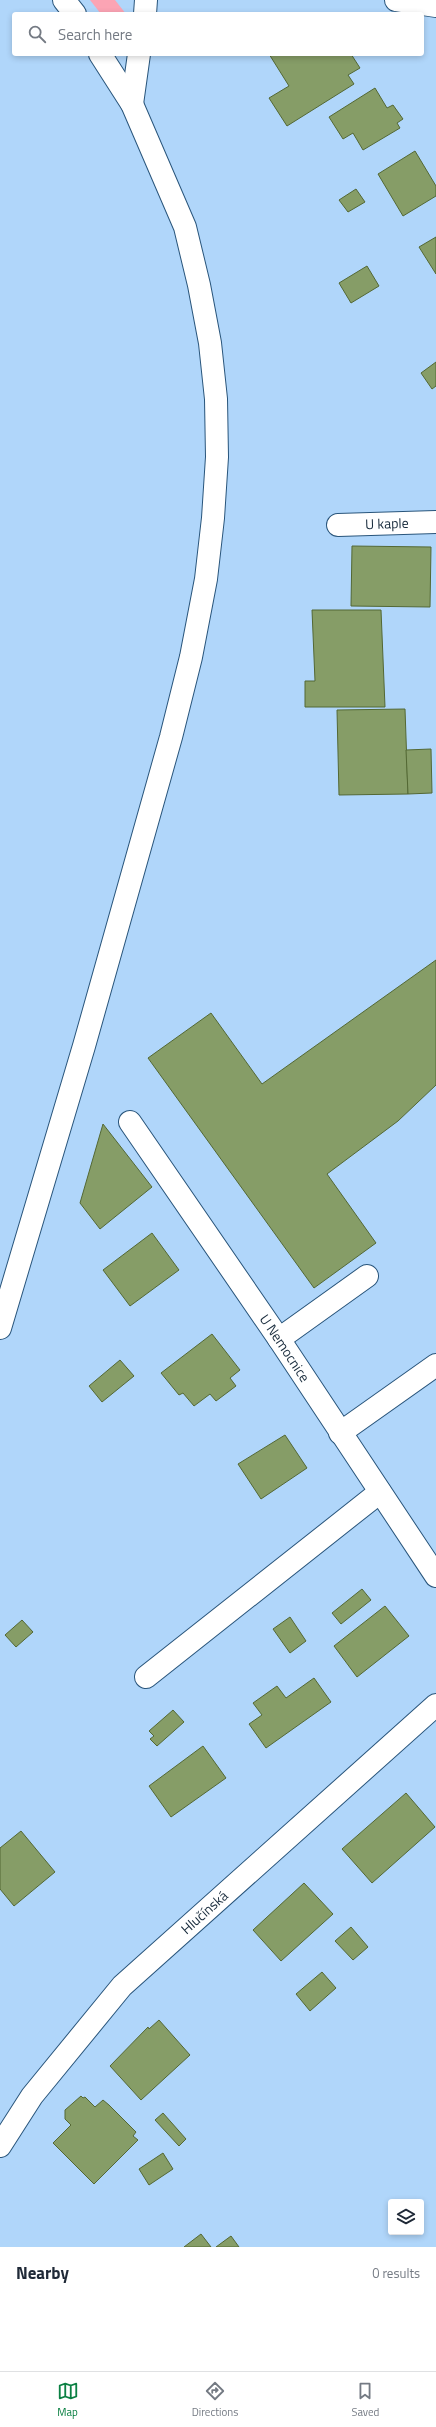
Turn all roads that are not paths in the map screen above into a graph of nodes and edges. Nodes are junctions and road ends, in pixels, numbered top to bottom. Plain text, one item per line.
1 (64, 0) edge
2 (146, 0) edge
3 (396, 0) edge
4 (435, 8) edge
5 (73, 12) edge
6 (144, 12) edge
7 (101, 56) edge
8 (139, 56) edge
9 (132, 104) junction
10 (436, 522) edge
11 (338, 526) dead end
12 (130, 1122) dead end
13 (368, 1276) dead end
14 (0, 1328) edge
15 (279, 1339) junction
16 (436, 1364) edge
17 (340, 1433) junction
18 (380, 1492) junction
19 (436, 1576) edge
20 (146, 1677) dead end
21 (436, 1705) edge
22 (0, 2146) edge

1 - 5 main road
2 - 6 main road
3 - 4 main road
7 - 9 main road
8 - 9 main road
9 - 14 main road
10 - 11 main road, U kaple
12 - 15 main road, U Nemocnice
13 - 15 main road
15 - 17 main road, U Nemocnice
16 - 17 main road
17 - 18 main road, U Nemocnice
18 - 19 main road, U Nemocnice
18 - 20 main road
21 - 22 main road, Hlučínská

